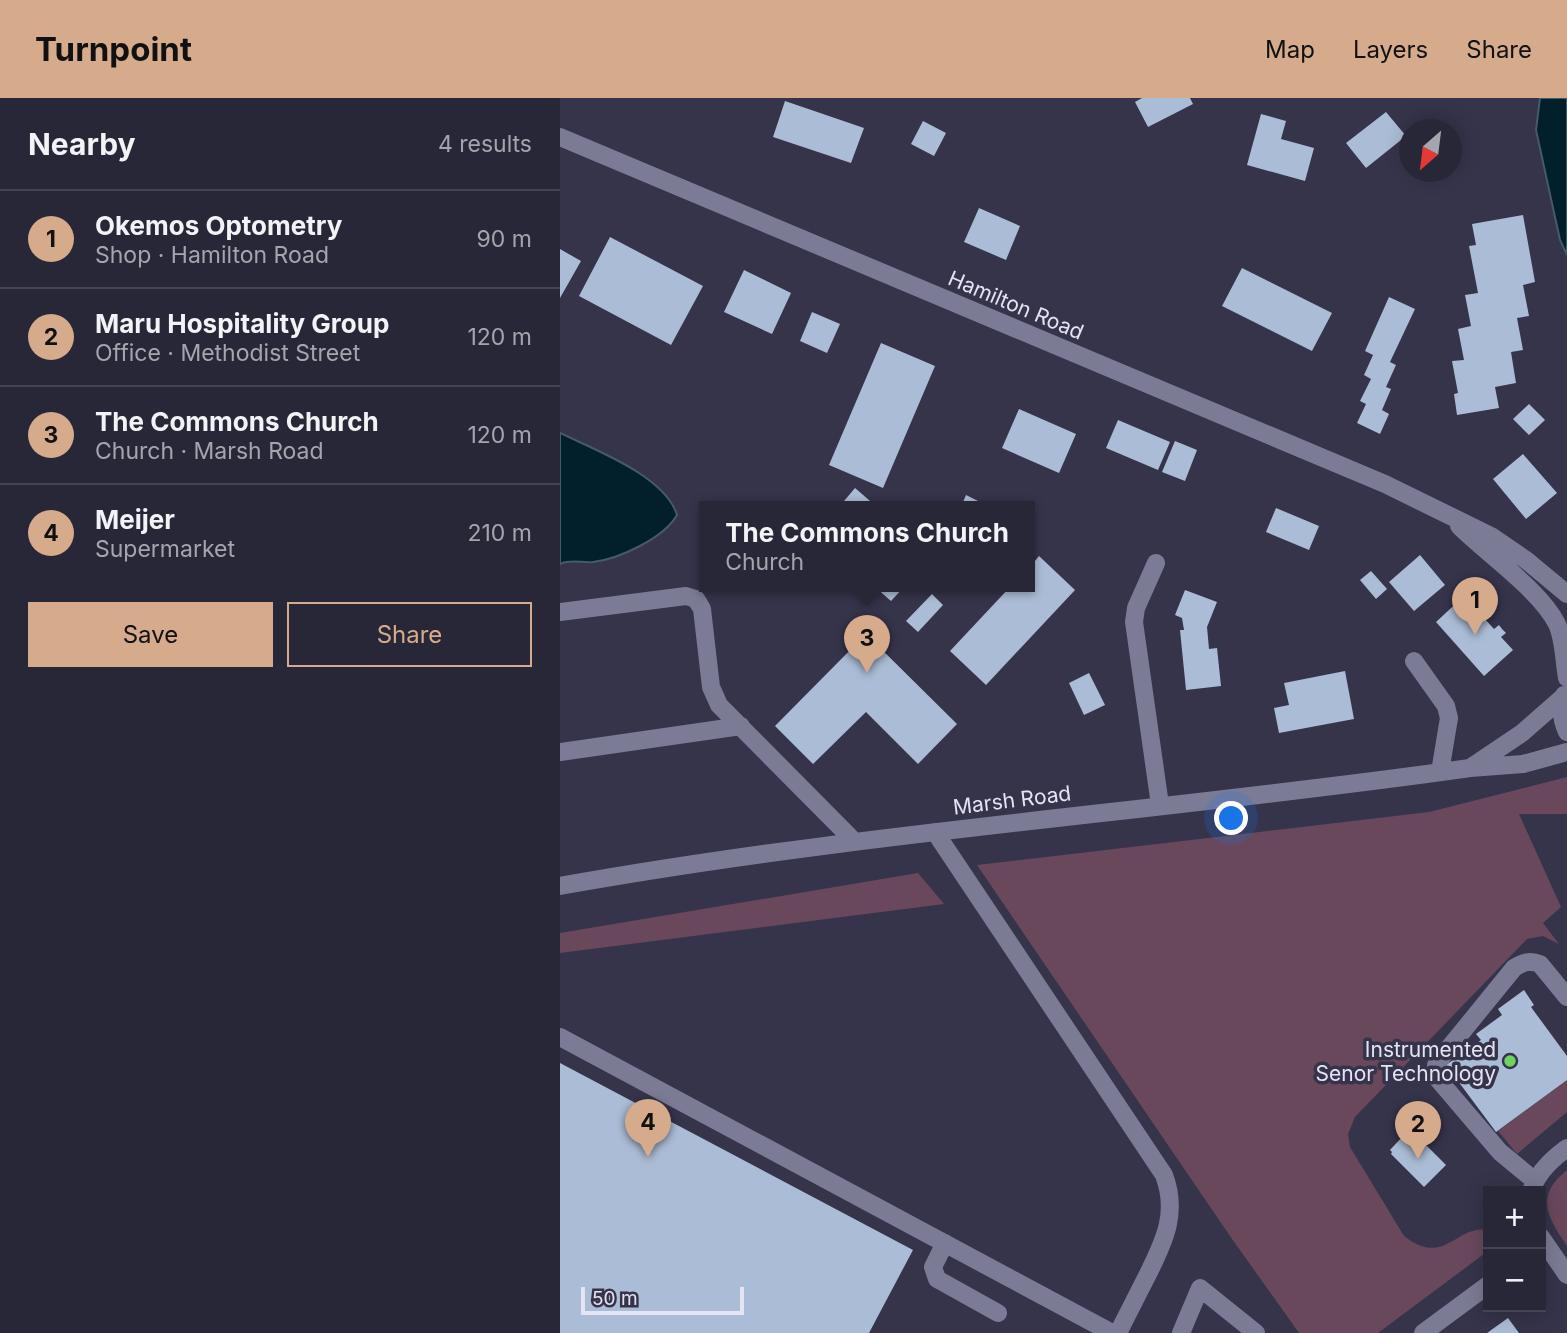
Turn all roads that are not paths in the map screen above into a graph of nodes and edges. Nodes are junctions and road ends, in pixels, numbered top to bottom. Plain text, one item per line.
1 (560, 136) edge
2 (1452, 519) junction
3 (1156, 563) dead end
4 (1567, 594) edge
5 (560, 612) edge
6 (1414, 661) dead end
7 (1567, 678) edge
8 (1565, 693) edge
9 (741, 726) junction
10 (1567, 732) edge
11 (560, 752) edge
12 (1567, 752) edge
13 (1470, 768) junction
14 (1440, 772) junction
15 (1160, 805) junction
16 (935, 832) junction
17 (855, 842) junction
18 (560, 886) edge
19 (1567, 997) edge
20 (560, 1037) edge
21 (1567, 1148) edge
22 (1533, 1186) edge
23 (945, 1243) junction
24 (1546, 1247) edge
25 (1567, 1275) edge
26 (1483, 1289) edge
27 (998, 1312) dead end
28 (1112, 1333) edge
29 (1118, 1333) edge
30 (1181, 1333) edge
31 (1256, 1333) edge
32 (1423, 1333) edge

1 - 2 street, Hamilton Road
2 - 4 street, Hamilton Road
2 - 7 street, Hamilton Road
3 - 15 street
5 - 9 street
6 - 14 street
8 - 10 street
8 - 13 street, Marsh Road
9 - 11 street
9 - 17 street
12 - 13 street, Marsh Road
13 - 14 street, Marsh Road
14 - 15 street, Marsh Road
15 - 16 street, Marsh Road
16 - 17 street, Marsh Road
16 - 29 street
17 - 18 street, Marsh Road
19 - 22 street
20 - 23 street
21 - 22 street
23 - 27 street
23 - 28 street
24 - 25 street
26 - 32 street
30 - 31 street

